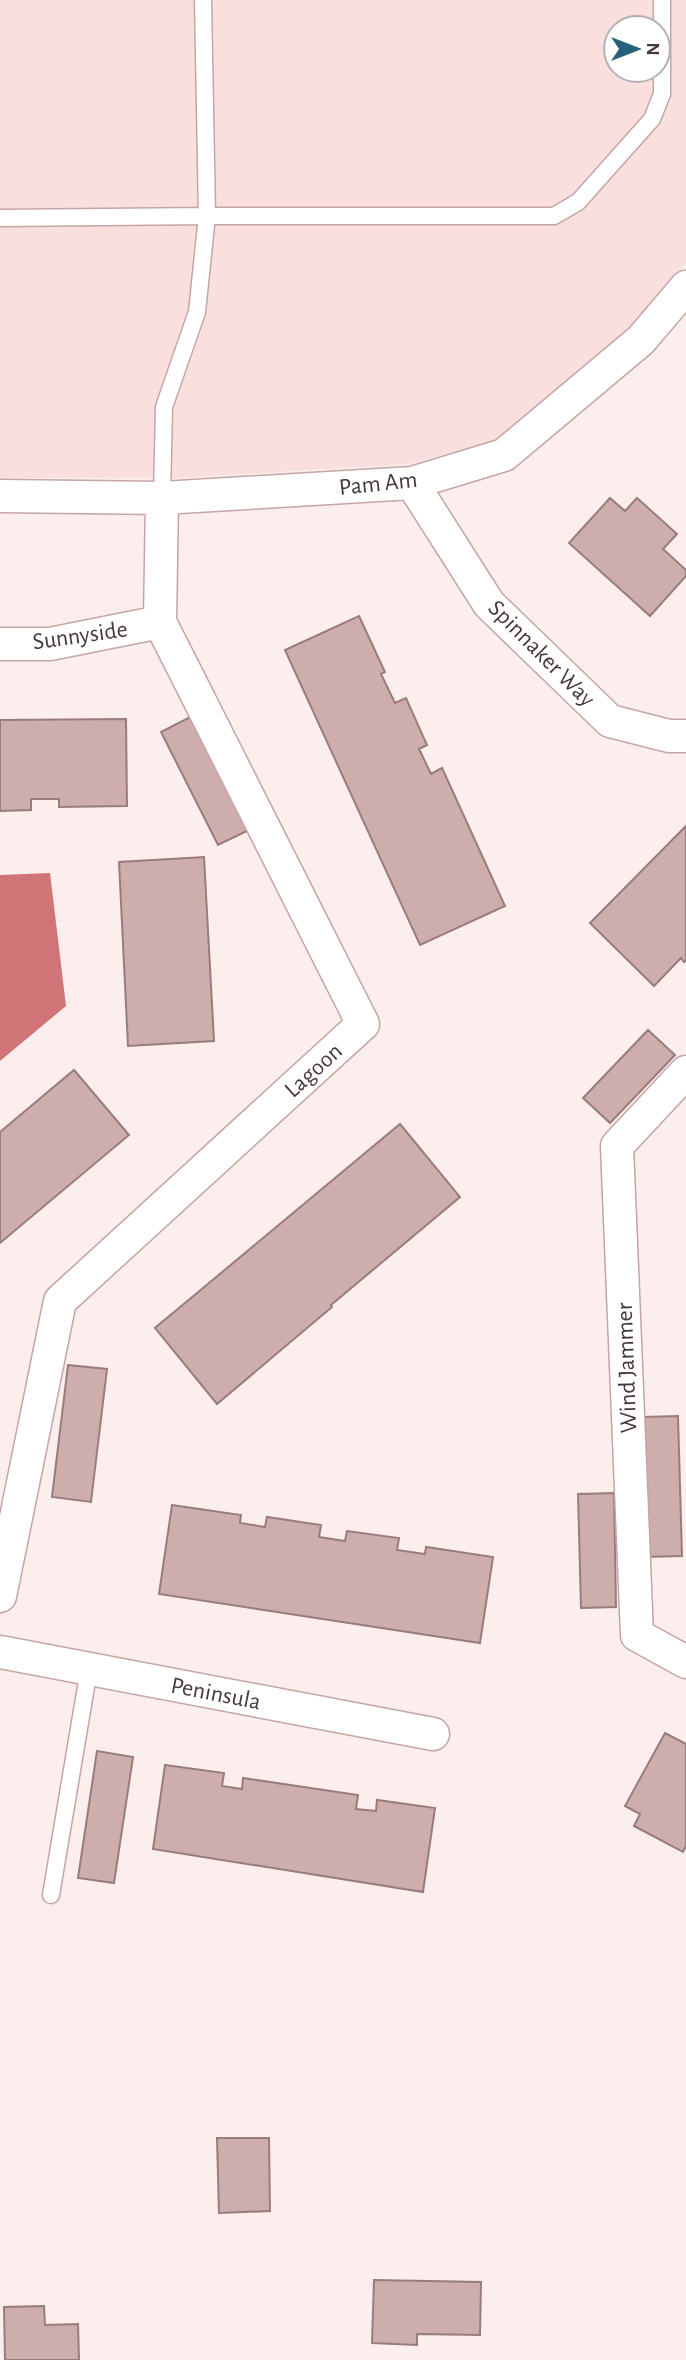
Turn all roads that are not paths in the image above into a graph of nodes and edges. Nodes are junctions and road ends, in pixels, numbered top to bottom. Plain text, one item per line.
1 (203, 0) edge
2 (662, 0) edge
3 (207, 215) junction
4 (0, 219) edge
5 (686, 287) edge
6 (412, 483) junction
7 (0, 496) edge
8 (162, 498) junction
9 (160, 622) junction
10 (0, 644) edge
11 (686, 736) edge
12 (686, 1072) edge
13 (0, 1596) edge
14 (0, 1652) edge
15 (686, 1662) edge
16 (89, 1669) junction
17 (433, 1734) dead end
18 (51, 1895) dead end

1 - 3 lane
2 - 3 lane
3 - 4 lane
3 - 8 lane
5 - 6 street, Pam Am
6 - 8 street, Pam Am
6 - 11 street, Spinnaker Way
7 - 8 street, Pam Am
8 - 9 street, Lagoon
9 - 10 street, Sunnyside
9 - 13 street, Lagoon
12 - 15 street, Wind Jammer
14 - 16 street, Peninsula
16 - 17 street, Peninsula
16 - 18 lane

